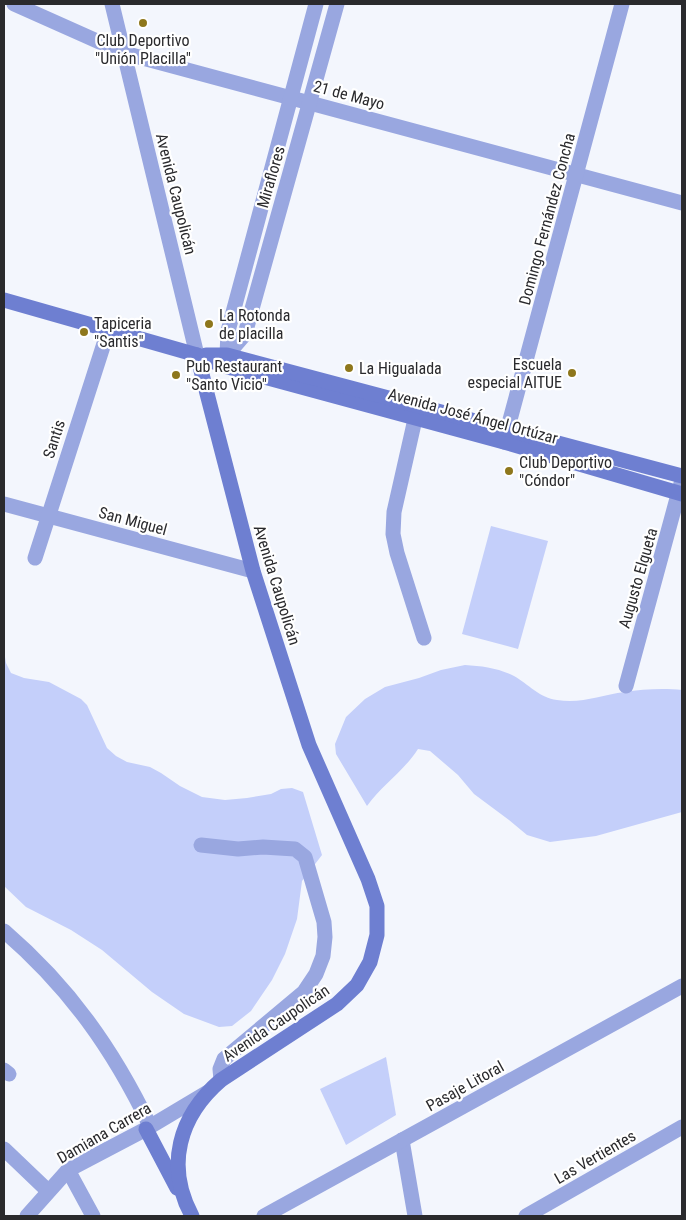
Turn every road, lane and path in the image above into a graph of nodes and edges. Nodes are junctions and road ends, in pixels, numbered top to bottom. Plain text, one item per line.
1 (14, 4) edge
2 (112, 4) edge
3 (316, 4) edge
4 (337, 4) edge
5 (622, 4) edge
6 (124, 53) junction
7 (290, 98) junction
8 (310, 103) junction
9 (577, 174) junction
10 (682, 203) edge
11 (4, 300) edge
12 (108, 331) junction
13 (196, 355) junction
14 (226, 361) junction
15 (416, 412) junction
16 (506, 436) junction
17 (682, 476) edge
18 (681, 489) edge
19 (4, 504) edge
20 (48, 516) junction
21 (35, 558) dead end
22 (254, 571) junction
23 (424, 638) dead end
24 (626, 686) dead end
25 (201, 845) dead end
26 (4, 931) edge
27 (682, 986) edge
28 (221, 1080) junction
29 (208, 1092) junction
30 (682, 1127) edge
31 (148, 1128) junction
32 (402, 1140) junction
33 (4, 1149) edge
34 (68, 1170) junction
35 (48, 1191) junction
36 (185, 1202) junction
37 (28, 1216) edge
38 (92, 1216) edge
39 (192, 1216) edge
40 (264, 1216) edge
41 (415, 1216) edge
42 (526, 1216) edge

1 - 6 street, 21 de Mayo
2 - 6 street, Avenida Caupolicán
3 - 7 street, Miraflores
4 - 8 street, Miraflores
5 - 9 street, Domingo Fernández Concha
6 - 7 street, 21 de Mayo
6 - 13 street, Avenida Caupolicán
7 - 8 street, 21 de Mayo
7 - 14 street, Miraflores
8 - 9 street, 21 de Mayo
8 - 14 street, Miraflores
9 - 10 street, 21 de Mayo
9 - 16 street, Domingo Fernández Concha
11 - 12 main road, Avenida José Ángel Ortúzar
12 - 13 main road, Avenida José Ángel Ortúzar
12 - 20 street, Santis
13 - 14 main road, Avenida José Ángel Ortúzar
13 - 22 main road, Avenida Caupolicán
14 - 15 main road, Avenida José Ángel Ortúzar
15 - 16 main road, Avenida José Ángel Ortúzar
15 - 23 street
16 - 17 main road, Avenida José Ángel Ortúzar
16 - 18 main road, Avenida José Ángel Ortúzar
18 - 24 street, Augusto Elgueta
19 - 20 street, San Miguel
20 - 21 street, Santis
20 - 22 street, San Miguel
22 - 28 main road, Avenida Caupolicán
25 - 28 street
26 - 31 street
27 - 32 street, Pasaje Litoral
28 - 29 main road, Avenida Caupolicán
29 - 31 street, Damiana Carrera
29 - 36 main road, Avenida Caupolicán
30 - 42 street, Las Vertientes
31 - 34 street, Damiana Carrera
31 - 36 main road
32 - 40 street, Pasaje Litoral
32 - 41 street
33 - 35 street
34 - 35 street, Damiana Carrera
34 - 38 street
35 - 37 street, Damiana Carrera
36 - 39 main road

